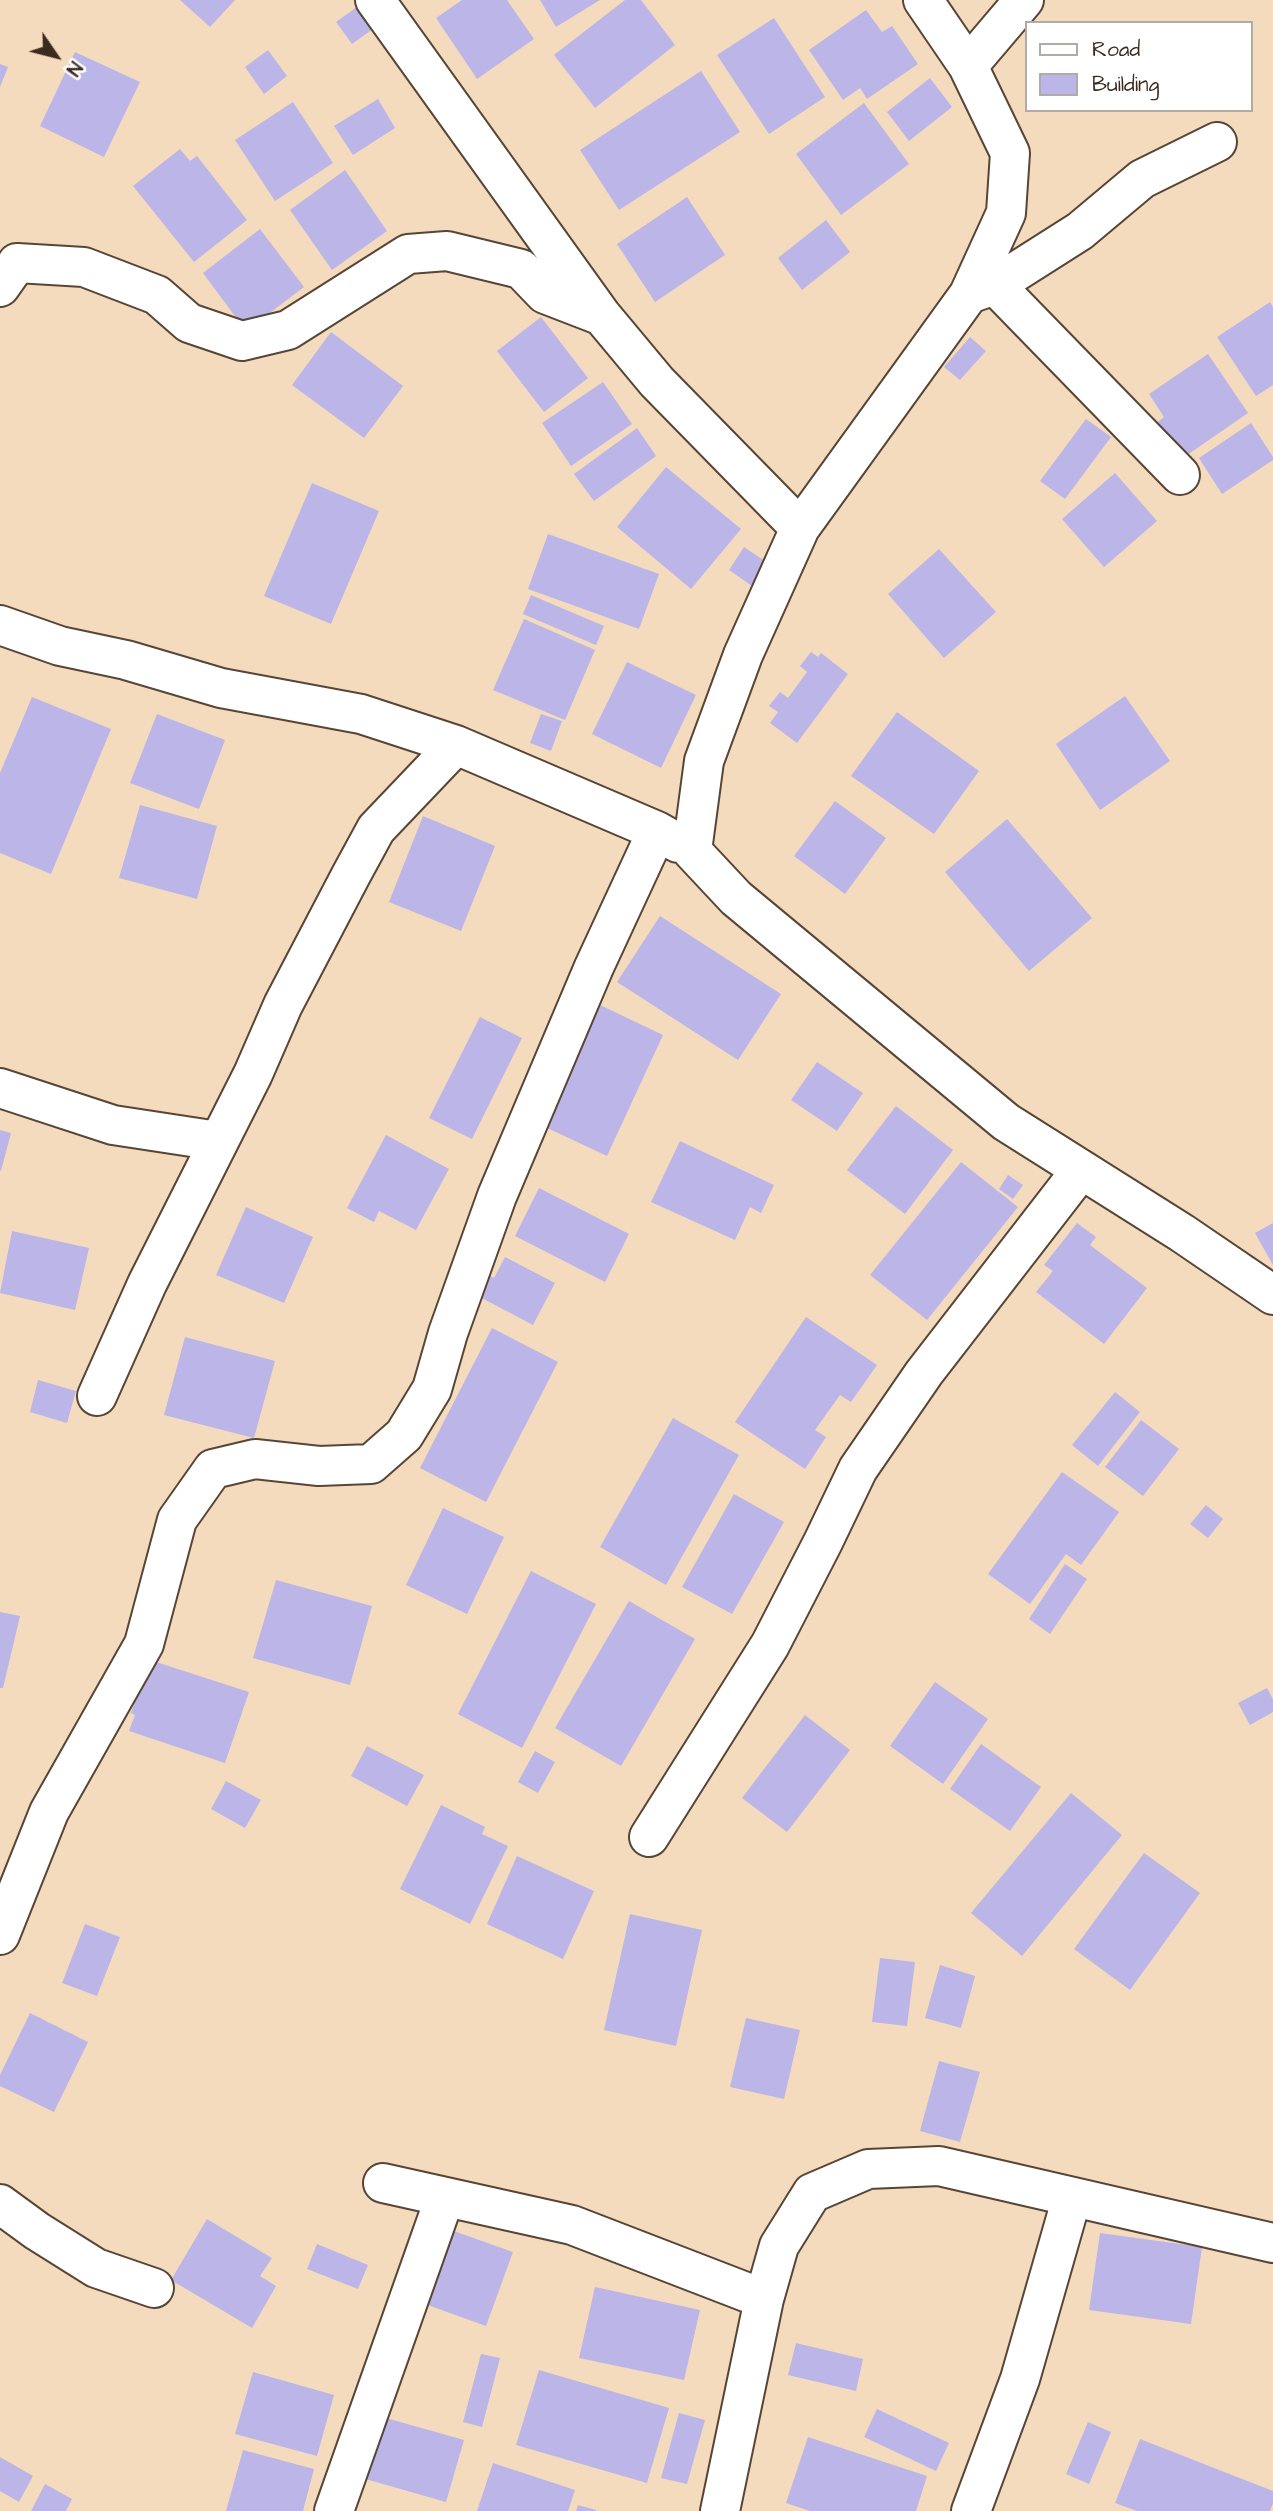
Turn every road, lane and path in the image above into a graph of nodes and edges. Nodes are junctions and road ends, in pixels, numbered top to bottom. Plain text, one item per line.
1 (376, 0) edge
2 (923, 0) edge
3 (1024, 0) edge
4 (968, 66) junction
5 (1217, 142) dead end
6 (0, 287) edge
7 (982, 290) junction
8 (602, 316) junction
9 (1180, 475) dead end
10 (800, 528) junction
11 (0, 625) edge
12 (456, 745) junction
13 (657, 831) junction
14 (692, 851) junction
15 (0, 1088) edge
16 (218, 1141) junction
17 (1081, 1170) junction
18 (1273, 1295) edge
19 (97, 1396) dead end
20 (649, 1837) dead end
21 (0, 1936) edge
22 (383, 2183) dead end
23 (445, 2197) junction
24 (1072, 2197) junction
25 (0, 2204) edge
26 (1273, 2243) edge
27 (154, 2288) dead end
28 (764, 2299) junction
29 (334, 2511) edge
30 (720, 2511) edge
31 (971, 2511) edge

1 - 8 street
2 - 4 street
3 - 4 street
4 - 7 street
5 - 7 street
6 - 8 street
7 - 9 street
7 - 10 street
8 - 10 street
10 - 14 street
11 - 12 street
12 - 13 street
12 - 16 street
13 - 14 street
13 - 21 street
14 - 17 street
15 - 16 street
16 - 19 street
17 - 18 street
17 - 20 street
22 - 23 street
23 - 28 street
23 - 29 street
24 - 26 street
24 - 28 street
24 - 31 street
25 - 27 street
28 - 30 street

